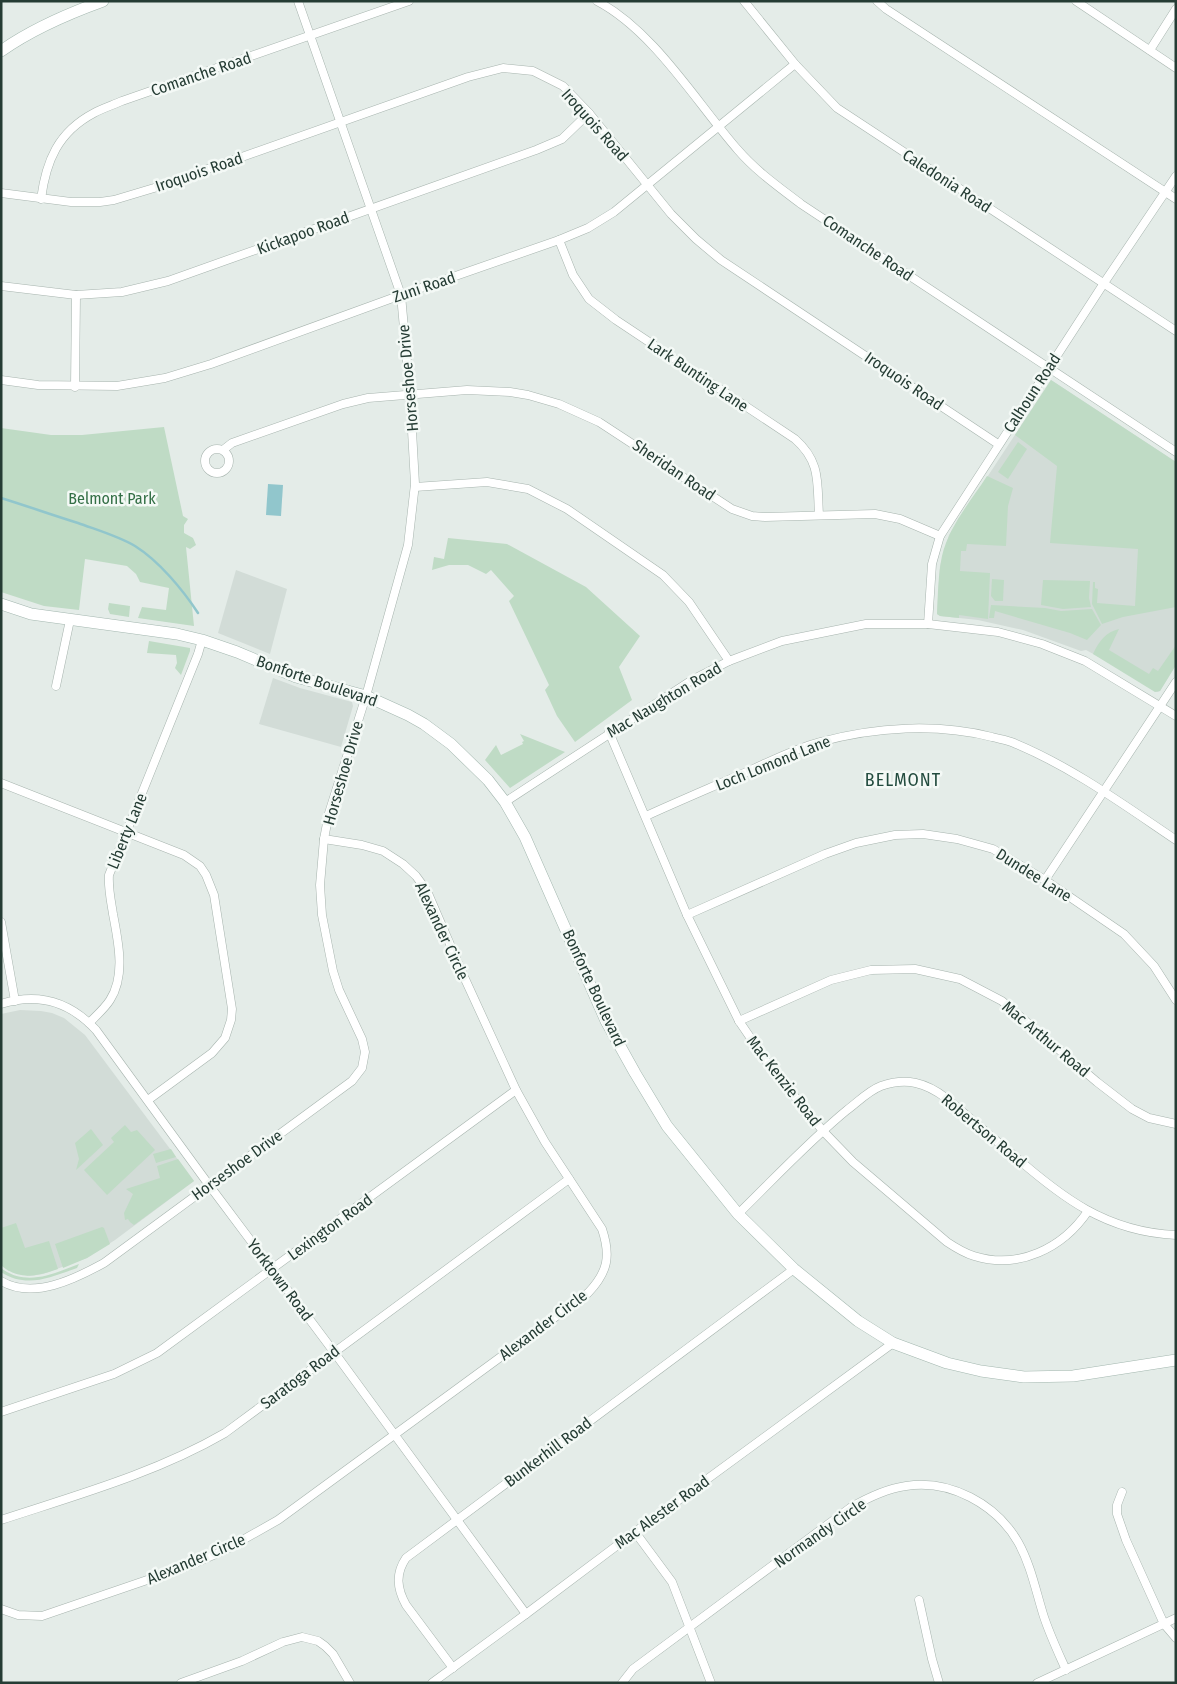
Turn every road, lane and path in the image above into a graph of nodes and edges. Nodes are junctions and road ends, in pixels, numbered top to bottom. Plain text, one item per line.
1 (103, 1) edge
2 (298, 1) edge
3 (409, 1) edge
4 (597, 1) edge
5 (744, 1) edge
6 (877, 1) edge
7 (1076, 1) edge
8 (1176, 8) edge
9 (310, 35) junction
10 (1, 50) edge
11 (1150, 50) junction
12 (795, 64) junction
13 (1176, 68) edge
14 (589, 114) junction
15 (340, 122) junction
16 (719, 127) junction
17 (1176, 176) edge
18 (647, 186) junction
19 (1165, 192) junction
20 (1, 193) edge
21 (41, 198) junction
22 (1176, 199) edge
23 (372, 208) junction
24 (559, 240) junction
25 (1104, 283) junction
26 (1, 286) edge
27 (76, 295) junction
28 (401, 295) junction
29 (1176, 332) edge
30 (1049, 368) junction
31 (1, 380) edge
32 (75, 387) junction
33 (410, 395) junction
34 (998, 444) junction
35 (224, 450) dead end
36 (1176, 452) edge
37 (415, 487) junction
38 (819, 515) junction
39 (940, 536) junction
40 (1, 604) edge
41 (70, 620) junction
42 (928, 624) junction
43 (202, 640) junction
44 (729, 661) junction
45 (1176, 682) edge
46 (56, 686) dead end
47 (366, 696) junction
48 (1160, 706) junction
49 (1176, 716) edge
50 (609, 732) junction
51 (1, 783) edge
52 (1102, 791) junction
53 (505, 802) junction
54 (646, 816) junction
55 (127, 833) junction
56 (324, 838) junction
57 (1176, 840) edge
58 (1045, 880) junction
59 (687, 915) junction
60 (1, 922) edge
61 (1176, 1000) edge
62 (15, 1001) junction
63 (1, 1004) edge
64 (738, 1021) junction
65 (89, 1023) junction
66 (516, 1090) junction
67 (148, 1100) junction
68 (1176, 1124) edge
69 (823, 1131) junction
70 (568, 1179) junction
71 (209, 1186) junction
72 (1088, 1212) junction
73 (738, 1214) junction
74 (1176, 1235) edge
75 (794, 1269) junction
76 (272, 1270) junction
77 (1, 1281) edge
78 (893, 1343) junction
79 (334, 1352) junction
80 (1176, 1360) edge
81 (1, 1412) edge
82 (395, 1434) junction
83 (1122, 1492) dead end
84 (1, 1520) edge
85 (457, 1520) junction
86 (635, 1532) junction
87 (919, 1600) dead end
88 (1, 1608) edge
89 (526, 1614) junction
90 (1176, 1618) edge
91 (1164, 1624) junction
92 (690, 1626) junction
93 (1176, 1638) edge
94 (453, 1668) junction
95 (1066, 1670) junction
96 (181, 1683) edge
97 (350, 1683) edge
98 (432, 1683) edge
99 (622, 1683) edge
100 (712, 1683) edge
101 (939, 1683) edge
102 (1037, 1683) edge

1 - 10 main road
2 - 9 street, Horseshoe Drive
3 - 9 street, Comanche Road
4 - 16 street, Comanche Road
5 - 12 street, Caledonia Road
6 - 19 street
7 - 11 street
8 - 11 street
9 - 15 street, Horseshoe Drive
9 - 21 street, Comanche Road
11 - 13 street
12 - 16 street, Zuni Road
12 - 25 street, Caledonia Road
14 - 15 street, Iroquois Road
14 - 18 street, Iroquois Road
14 - 23 street, Kickapoo Road
15 - 21 street, Iroquois Road
15 - 23 street, Horseshoe Drive
16 - 18 street, Zuni Road
16 - 30 street, Comanche Road
17 - 19 street, Calhoun Road
18 - 24 street, Zuni Road
18 - 34 street, Iroquois Road
19 - 22 street
19 - 25 street, Calhoun Road
20 - 21 street, Iroquois Road
23 - 27 street, Kickapoo Road
23 - 28 street, Horseshoe Drive
24 - 28 street, Zuni Road
24 - 38 street, Lark Bunting Lane
25 - 29 street, Caledonia Road
25 - 30 street, Calhoun Road
26 - 27 street, Kickapoo Road
27 - 32 street
28 - 32 street, Zuni Road
28 - 33 street, Horseshoe Drive
30 - 34 street, Calhoun Road
30 - 36 street, Comanche Road
31 - 32 street, Zuni Road
33 - 35 street, Sheridan Road
33 - 37 street, Horseshoe Drive
33 - 38 street, Sheridan Road
34 - 39 street, Calhoun Road
37 - 44 street
37 - 47 street, Horseshoe Drive
38 - 39 street, Sheridan Road
39 - 42 street, Calhoun Road
40 - 41 main road, Bonforte Boulevard
41 - 43 main road, Bonforte Boulevard
41 - 46 street
42 - 44 street, Mac Naughton Road
42 - 48 street, Mac Naughton Road
43 - 47 main road, Bonforte Boulevard
43 - 55 street, Liberty Lane
44 - 50 street, Mac Naughton Road
45 - 48 street
47 - 53 main road, Bonforte Boulevard
47 - 56 street, Horseshoe Drive
48 - 49 street, Mac Naughton Road
48 - 52 street
50 - 53 street, Mac Naughton Road
50 - 54 street, Mac Kenzie Road
51 - 55 street
52 - 54 street, Loch Lomond Lane
52 - 57 street, Loch Lomond Lane
52 - 58 street
53 - 73 main road, Bonforte Boulevard
54 - 59 street, Mac Kenzie Road
55 - 65 street, Liberty Lane
55 - 67 street
56 - 66 street, Alexander Circle
56 - 71 street, Horseshoe Drive
58 - 59 street, Dundee Lane
58 - 61 street, Dundee Lane
59 - 64 street, Mac Kenzie Road
60 - 62 street
62 - 63 street, Yorktown Road
62 - 65 street, Yorktown Road
64 - 68 street, Mac Arthur Road
64 - 69 street, Mac Kenzie Road
65 - 67 street, Yorktown Road
66 - 70 street, Alexander Circle
66 - 76 street, Lexington Road
67 - 71 street, Yorktown Road
69 - 72 street, Robertson Road
69 - 72 street, Mac Kenzie Road
69 - 73 street, Robertson Road
70 - 79 street, Saratoga Road
70 - 82 street, Alexander Circle
71 - 76 street, Yorktown Road
71 - 77 street, Horseshoe Drive
72 - 74 street, Robertson Road
73 - 75 main road, Bonforte Boulevard
75 - 78 main road, Bonforte Boulevard
75 - 85 street, Bunkerhill Road
76 - 79 street, Yorktown Road
76 - 81 street, Lexington Road
78 - 80 main road, Bonforte Boulevard
78 - 86 street, Mac Alester Road
79 - 82 street, Yorktown Road
79 - 84 street, Saratoga Road
82 - 85 street, Yorktown Road
82 - 88 street, Alexander Circle
83 - 91 street
85 - 89 street, Yorktown Road
85 - 94 street, Bunkerhill Road
86 - 89 street, Mac Alester Road
86 - 92 street
87 - 101 street
89 - 94 street, Mac Alester Road
90 - 91 street
91 - 93 street
91 - 95 street
92 - 95 street, Normandy Circle
92 - 99 street, Normandy Circle
92 - 100 street
94 - 98 street, Mac Alester Road
95 - 102 street
96 - 97 street

